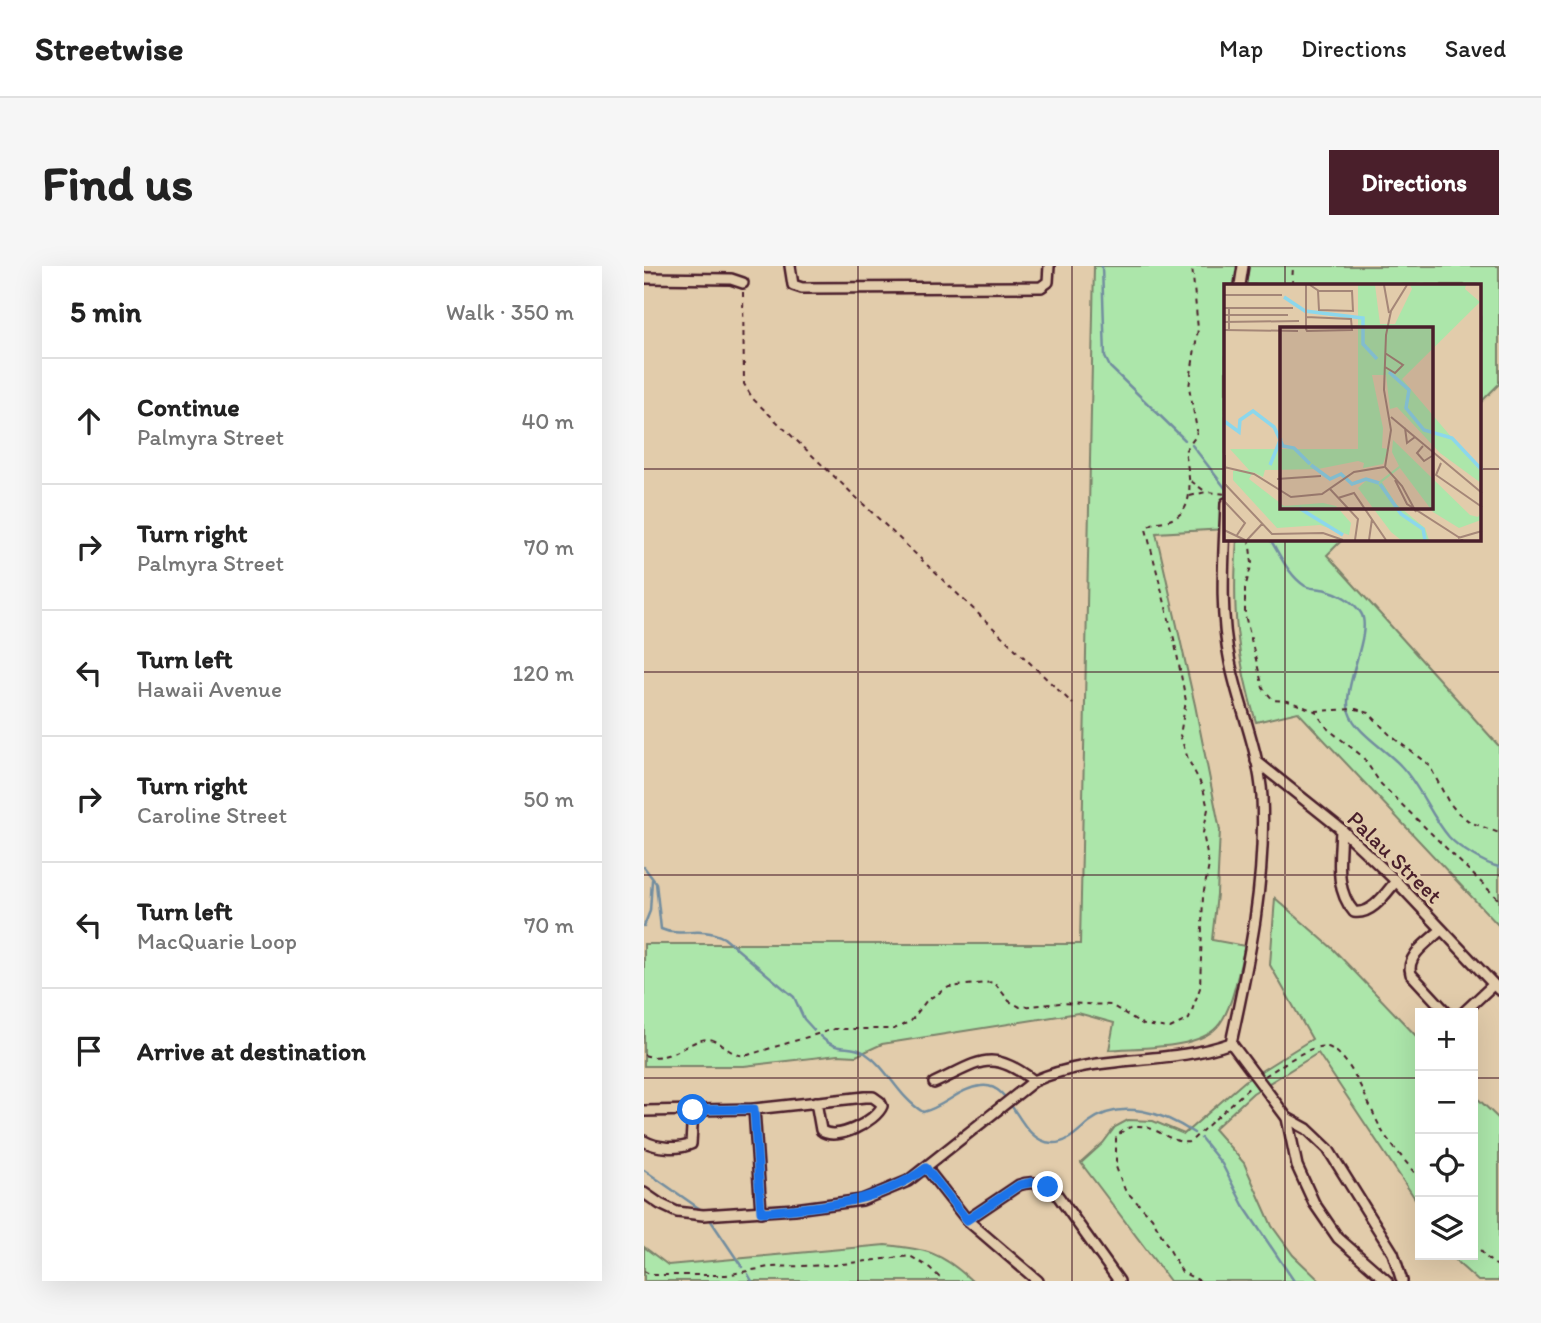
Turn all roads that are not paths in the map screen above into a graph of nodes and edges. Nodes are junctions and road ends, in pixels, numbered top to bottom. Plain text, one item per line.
1 (649, 266) edge
2 (790, 266) edge
3 (1049, 266) edge
4 (1243, 266) edge
5 (646, 278) edge
6 (743, 284) road end
7 (1240, 284) edge
8 (1225, 541) edge
9 (1256, 761) junction
10 (1340, 829) junction
11 (1396, 881) junction
12 (1441, 929) junction
13 (1496, 987) edge
14 (1442, 1008) edge
15 (1469, 1008) edge
16 (1231, 1043) junction
17 (1034, 1081) junction
18 (934, 1083) dead end
19 (816, 1102) junction
20 (754, 1109) junction
21 (693, 1110) junction
22 (644, 1111) edge
23 (1287, 1118) junction
24 (644, 1141) edge
25 (926, 1168) junction
26 (644, 1193) edge
27 (761, 1212) junction
28 (967, 1220) junction
29 (1038, 1281) edge
30 (1119, 1281) edge
31 (1387, 1281) edge
32 (1402, 1281) edge

1 - 5 street
2 - 3 street
4 - 7 street
5 - 6 street
8 - 9 street
9 - 10 street, Palau Street
9 - 16 street
10 - 11 street, Palau Street
10 - 11 street
11 - 12 street, Palau Street
12 - 13 street, Palau Street
12 - 14 street
13 - 15 street
16 - 17 street
16 - 23 street
17 - 18 street
17 - 25 street
19 - 19 street
19 - 20 street
20 - 21 street
20 - 27 street
21 - 22 street
21 - 24 street
23 - 31 street
23 - 32 street
25 - 27 street
25 - 28 street
26 - 27 street
28 - 29 street
28 - 30 street

